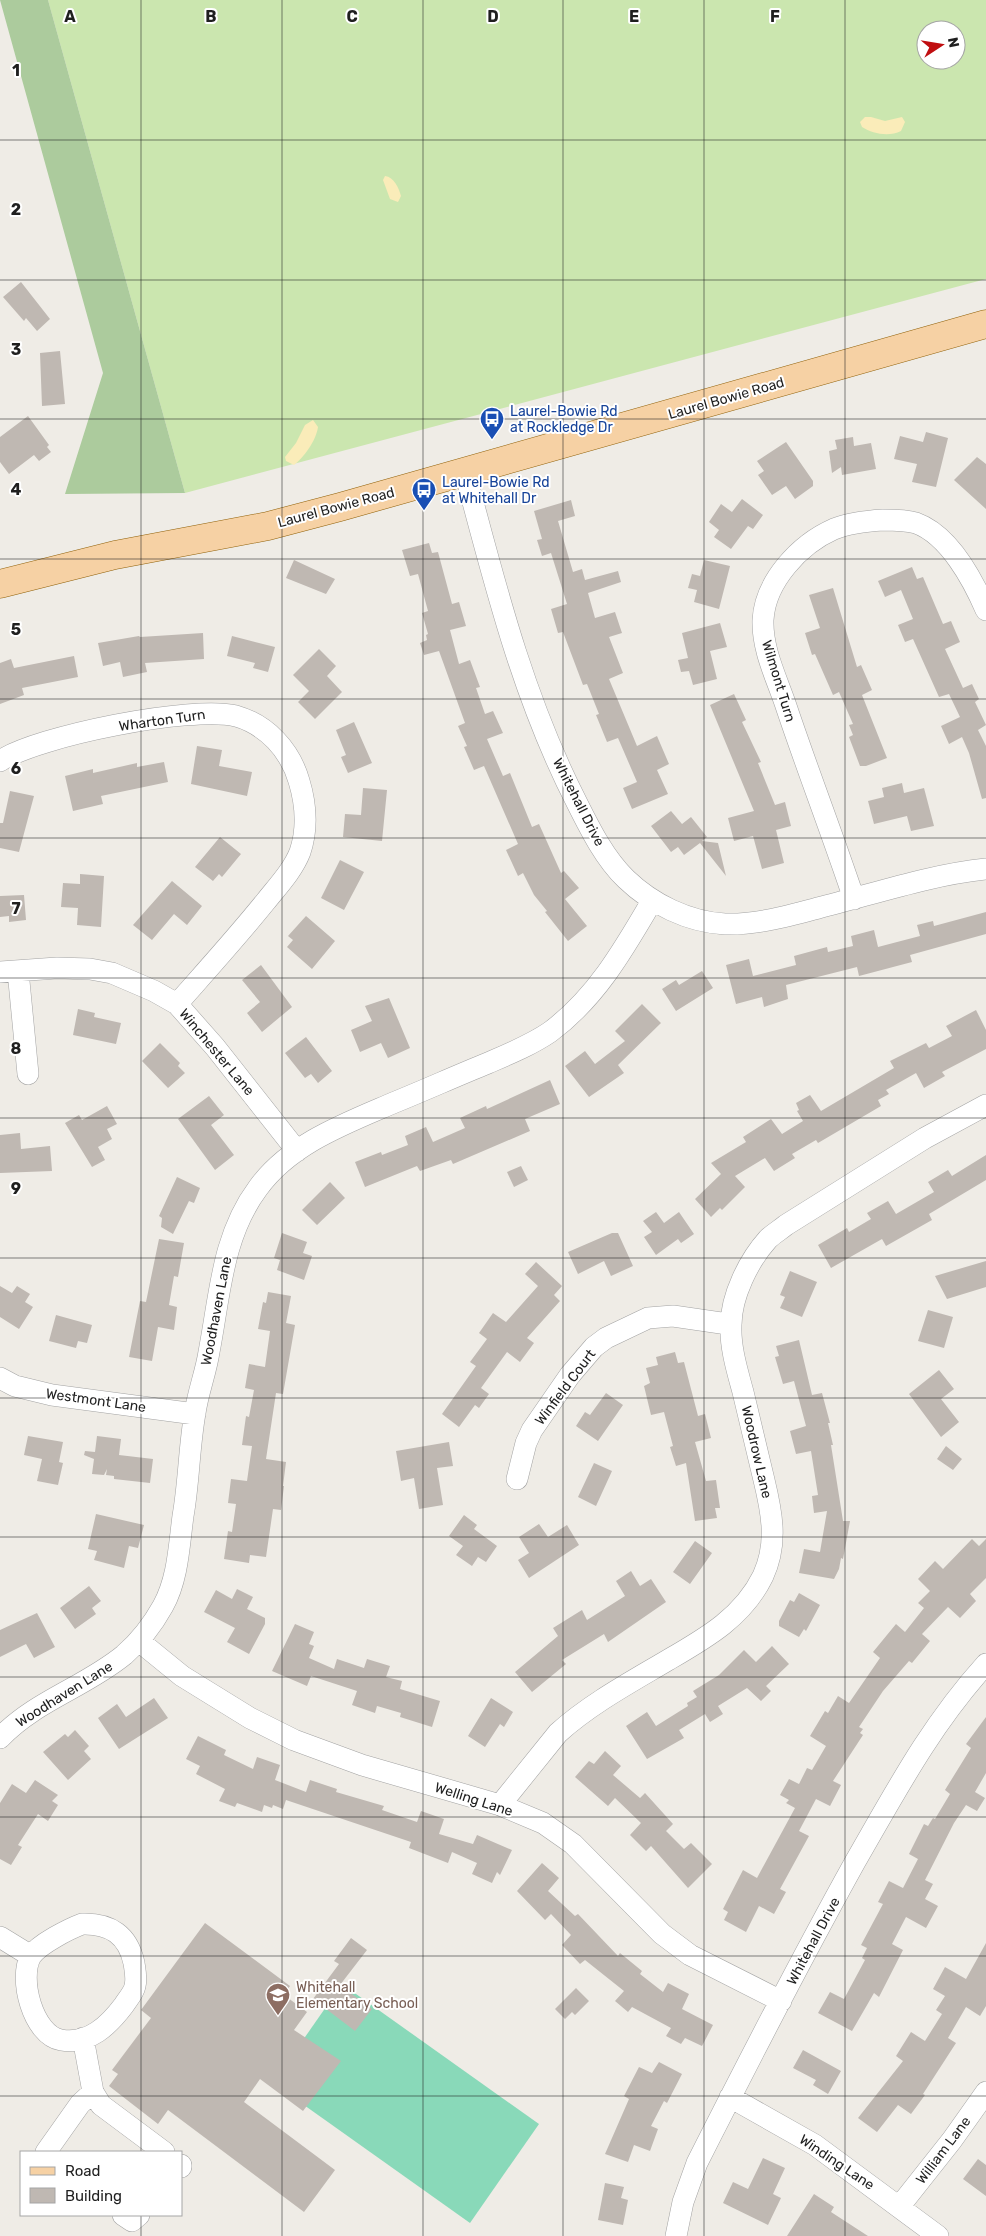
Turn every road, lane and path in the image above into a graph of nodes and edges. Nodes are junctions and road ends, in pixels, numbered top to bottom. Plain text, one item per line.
1 (986, 324) edge
2 (466, 472) junction
3 (0, 584) edge
4 (986, 610) edge
5 (0, 761) edge
6 (986, 869) edge
7 (854, 899) junction
8 (652, 901) junction
9 (9, 971) edge
10 (177, 1004) junction
11 (28, 1074) dead end
12 (986, 1106) edge
13 (297, 1151) junction
14 (730, 1322) junction
15 (0, 1378) edge
16 (195, 1414) junction
17 (517, 1478) dead end
18 (139, 1641) junction
19 (986, 1664) edge
20 (0, 1738) edge
21 (500, 1805) junction
22 (0, 1937) edge
23 (31, 1956) junction
24 (782, 2001) junction
25 (83, 2038) junction
26 (93, 2092) junction
27 (986, 2092) edge
28 (730, 2097) junction
29 (47, 2151) edge
30 (163, 2151) edge
31 (899, 2207) junction
32 (124, 2216) edge
33 (138, 2216) edge
34 (676, 2236) edge
35 (938, 2236) edge

1 - 2 main road, Laurel Bowie Road
2 - 3 main road, Laurel Bowie Road
2 - 8 street, Whitehall Drive
4 - 7 street, Wilmont Turn
5 - 10 street, Wharton Turn
6 - 7 street, Whitehall Drive
7 - 8 street, Whitehall Drive
8 - 13 street, Woodhaven Lane
9 - 10 street, Winchester Lane
9 - 11 street
10 - 13 street, Winchester Lane
12 - 14 street, Woodrow Lane
13 - 16 street, Woodhaven Lane
14 - 17 street, Winfield Court
14 - 21 street, Woodrow Lane
15 - 16 street, Westmont Lane
16 - 18 street, Woodhaven Lane
18 - 20 street, Woodhaven Lane
18 - 21 street, Welling Lane
19 - 24 street, Whitehall Drive
21 - 24 street, Welling Lane
22 - 23 street
23 - 25 street
23 - 25 street
24 - 28 street, Whitehall Drive
25 - 26 street
26 - 29 street
26 - 30 street
27 - 31 street, William Lane
28 - 31 street, Winding Lane
28 - 34 street, Whitehall Drive
31 - 35 street, Winding Lane
32 - 33 street

